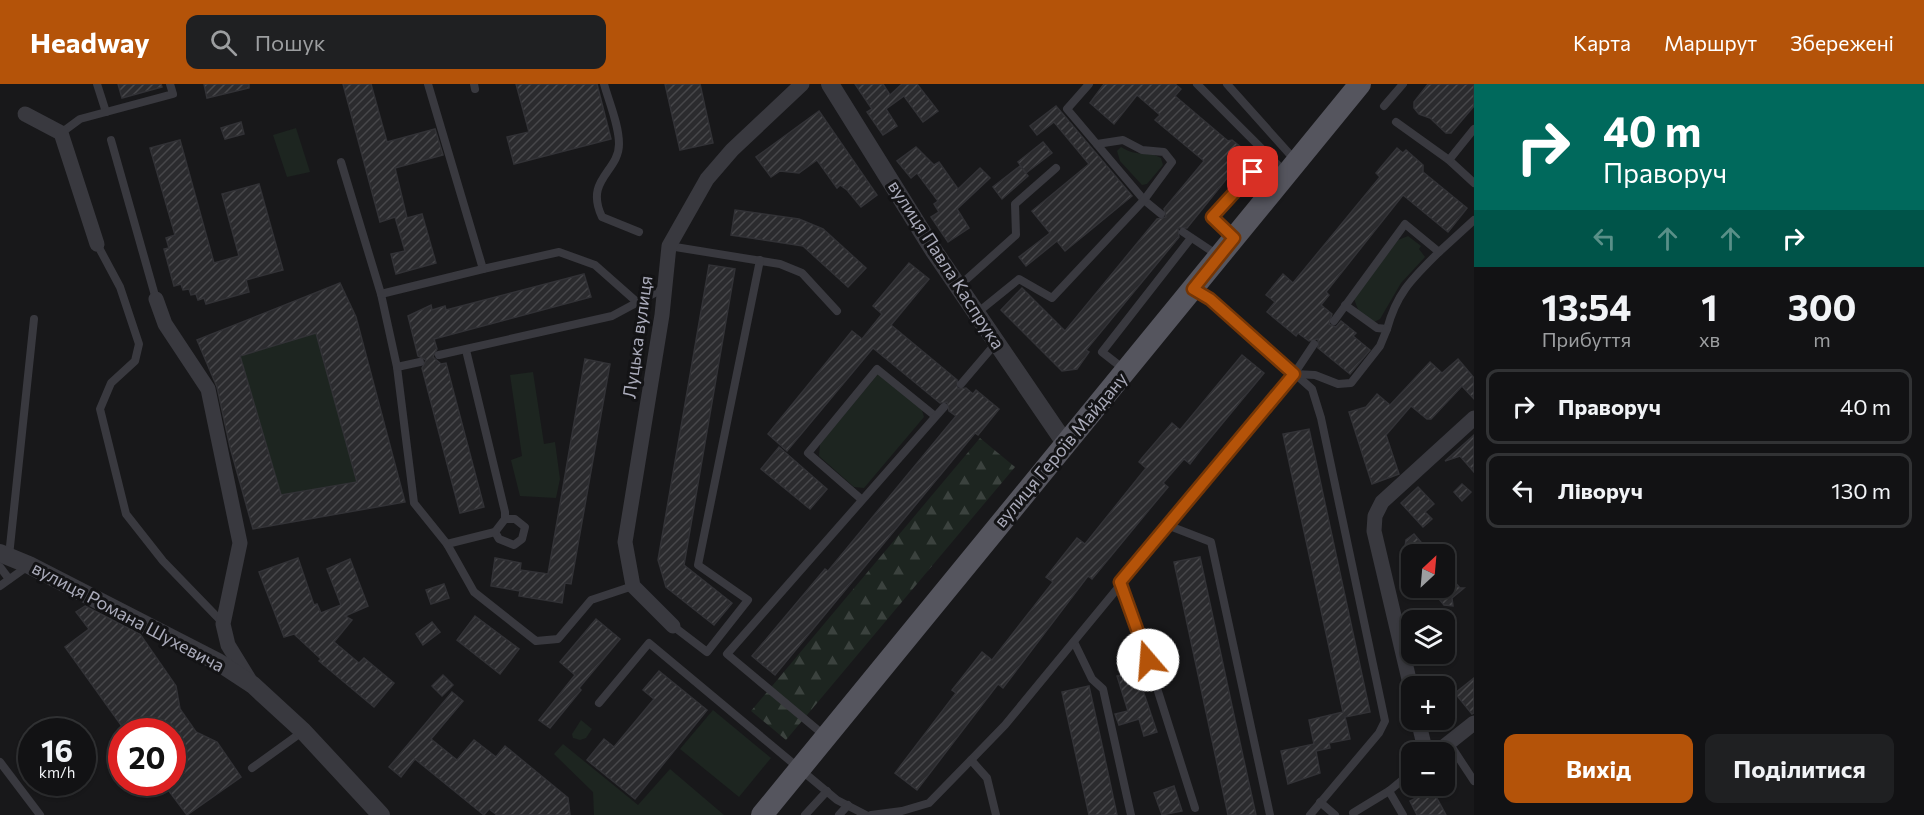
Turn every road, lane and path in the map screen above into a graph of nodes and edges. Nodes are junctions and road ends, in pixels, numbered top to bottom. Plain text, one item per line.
1 (98, 84) edge
2 (170, 84) edge
3 (428, 84) edge
4 (604, 84) edge
5 (802, 84) edge
6 (830, 84) edge
7 (1089, 84) edge
8 (1197, 84) edge
9 (1227, 84) edge
10 (1360, 84) edge
11 (1403, 84) edge
12 (1384, 106) dead end
13 (106, 112) junction
14 (25, 114) dead end
15 (1396, 122) dead end
16 (1474, 129) edge
17 (61, 133) junction
18 (111, 140) dead end
19 (1097, 144) junction
20 (1267, 157) junction
21 (1449, 159) junction
22 (341, 162) dead end
23 (1056, 168) dead end
24 (1292, 169) junction
25 (1474, 183) edge
26 (1144, 200) junction
27 (1161, 214) dead end
28 (1474, 220) edge
29 (639, 232) dead end
30 (1183, 232) dead end
31 (1191, 238) junction
32 (1234, 238) junction
33 (97, 244) joint
34 (669, 246) junction
35 (1439, 252) junction
36 (1220, 257) junction
37 (760, 260) junction
38 (483, 269) junction
39 (959, 286) junction
40 (666, 288) junction
41 (1193, 289) junction
42 (381, 294) junction
43 (156, 299) joint
44 (638, 303) junction
45 (1345, 305) junction
46 (837, 311) dead end
47 (977, 313) junction
48 (34, 319) dead end
49 (1334, 321) dead end
50 (1387, 329) junction
51 (997, 342) junction
52 (1314, 344) dead end
53 (466, 350) junction
54 (439, 356) dead end
55 (420, 362) dead end
56 (397, 368) junction
57 (1126, 371) junction
58 (1294, 374) junction
59 (961, 384) dead end
60 (944, 407) dead end
61 (935, 416) junction
62 (1474, 418) edge
63 (1065, 443) junction
64 (861, 500) junction
65 (505, 519) junction
66 (1167, 525) junction
67 (495, 532) junction
68 (447, 544) junction
69 (3, 559) edge
70 (29, 565) junction
71 (9, 579) junction
72 (1120, 582) junction
73 (0, 586) edge
74 (633, 586) junction
75 (223, 624) junction
76 (674, 626) joint
77 (1074, 642) junction
78 (1408, 676) edge
79 (253, 685) junction
80 (599, 703) dead end
81 (1474, 723) edge
82 (303, 732) junction
83 (825, 736) junction
84 (1450, 742) edge
85 (1455, 752) edge
86 (971, 760) junction
87 (0, 762) edge
88 (800, 766) junction
89 (252, 768) dead end
90 (1401, 781) edge
91 (1474, 781) edge
92 (827, 791) junction
93 (1389, 791) junction
94 (1320, 802) junction
95 (848, 805) junction
96 (1195, 808) dead end
97 (1353, 813) dead end
98 (377, 814) edge
99 (40, 815) edge
100 (762, 815) edge
101 (805, 815) edge
102 (839, 815) edge
103 (866, 815) edge
104 (871, 815) edge
105 (996, 815) edge
106 (1131, 815) edge
107 (1270, 815) edge
108 (1310, 815) edge
109 (1335, 815) edge
110 (1403, 815) edge

1 - 13 lane
2 - 13 lane
3 - 38 lane
4 - 29 lane
5 - 34 street, Луцька вулиця
6 - 39 street, вулиця Павла Каспрука
7 - 19 lane
8 - 20 lane
9 - 24 lane
10 - 24 main road, вулиця Героїв Майдану
11 - 12 lane
13 - 17 lane
14 - 17 street
15 - 21 lane
16 - 21 lane
17 - 33 street
18 - 43 lane
19 - 26 lane
19 - 26 lane
20 - 24 lane
20 - 32 lane
21 - 25 lane
22 - 42 lane
23 - 39 lane
24 - 32 main road, вулиця Героїв Майдану
26 - 27 lane
26 - 47 lane
28 - 35 lane
30 - 31 lane
31 - 36 lane
31 - 57 lane
32 - 36 main road, вулиця Героїв Майдану
33 - 75 lane
34 - 37 lane
34 - 40 street, Луцька вулиця
35 - 45 lane
35 - 50 lane
36 - 41 main road, вулиця Героїв Майдану
37 - 46 lane
37 - 76 lane
38 - 42 lane
38 - 44 lane
39 - 47 street, вулиця Павла Каспрука
40 - 44 lane
40 - 74 street, Луцька вулиця
41 - 57 main road, вулиця Героїв Майдану
41 - 58 lane
42 - 56 lane
43 - 75 street
44 - 53 lane
45 - 49 lane
45 - 50 lane
47 - 51 street, вулиця Павла Каспрука
48 - 69 lane
50 - 58 lane
51 - 59 lane
51 - 63 street, вулиця Павла Каспрука
52 - 58 lane
53 - 54 lane
53 - 65 lane
55 - 56 lane
56 - 68 lane
57 - 63 main road, вулиця Героїв Майдану
58 - 66 lane
58 - 94 lane
60 - 61 lane
61 - 64 lane
61 - 64 lane
62 - 78 street
63 - 83 main road, вулиця Героїв Майдану
64 - 83 lane
65 - 67 lane
65 - 67 lane
66 - 72 lane
66 - 107 lane
67 - 68 lane
68 - 74 lane
69 - 70 street, вулиця Романа Шухевича
69 - 71 lane
70 - 71 lane
70 - 79 street, вулиця Романа Шухевича
71 - 73 lane
72 - 77 lane
72 - 96 lane
74 - 76 street
75 - 79 street
77 - 86 lane
77 - 106 lane
79 - 82 street, вулиця Романа Шухевича
80 - 88 lane
81 - 84 street
82 - 89 lane
82 - 98 street, вулиця Романа Шухевича
83 - 88 main road, вулиця Героїв Майдану
85 - 91 lane
86 - 104 lane
86 - 105 lane
87 - 99 lane
88 - 92 lane
88 - 100 main road, вулиця Героїв Майдану
90 - 93 lane
92 - 95 lane
92 - 101 lane
93 - 97 lane
93 - 110 lane
94 - 108 lane
94 - 109 lane
95 - 102 lane
95 - 103 lane

